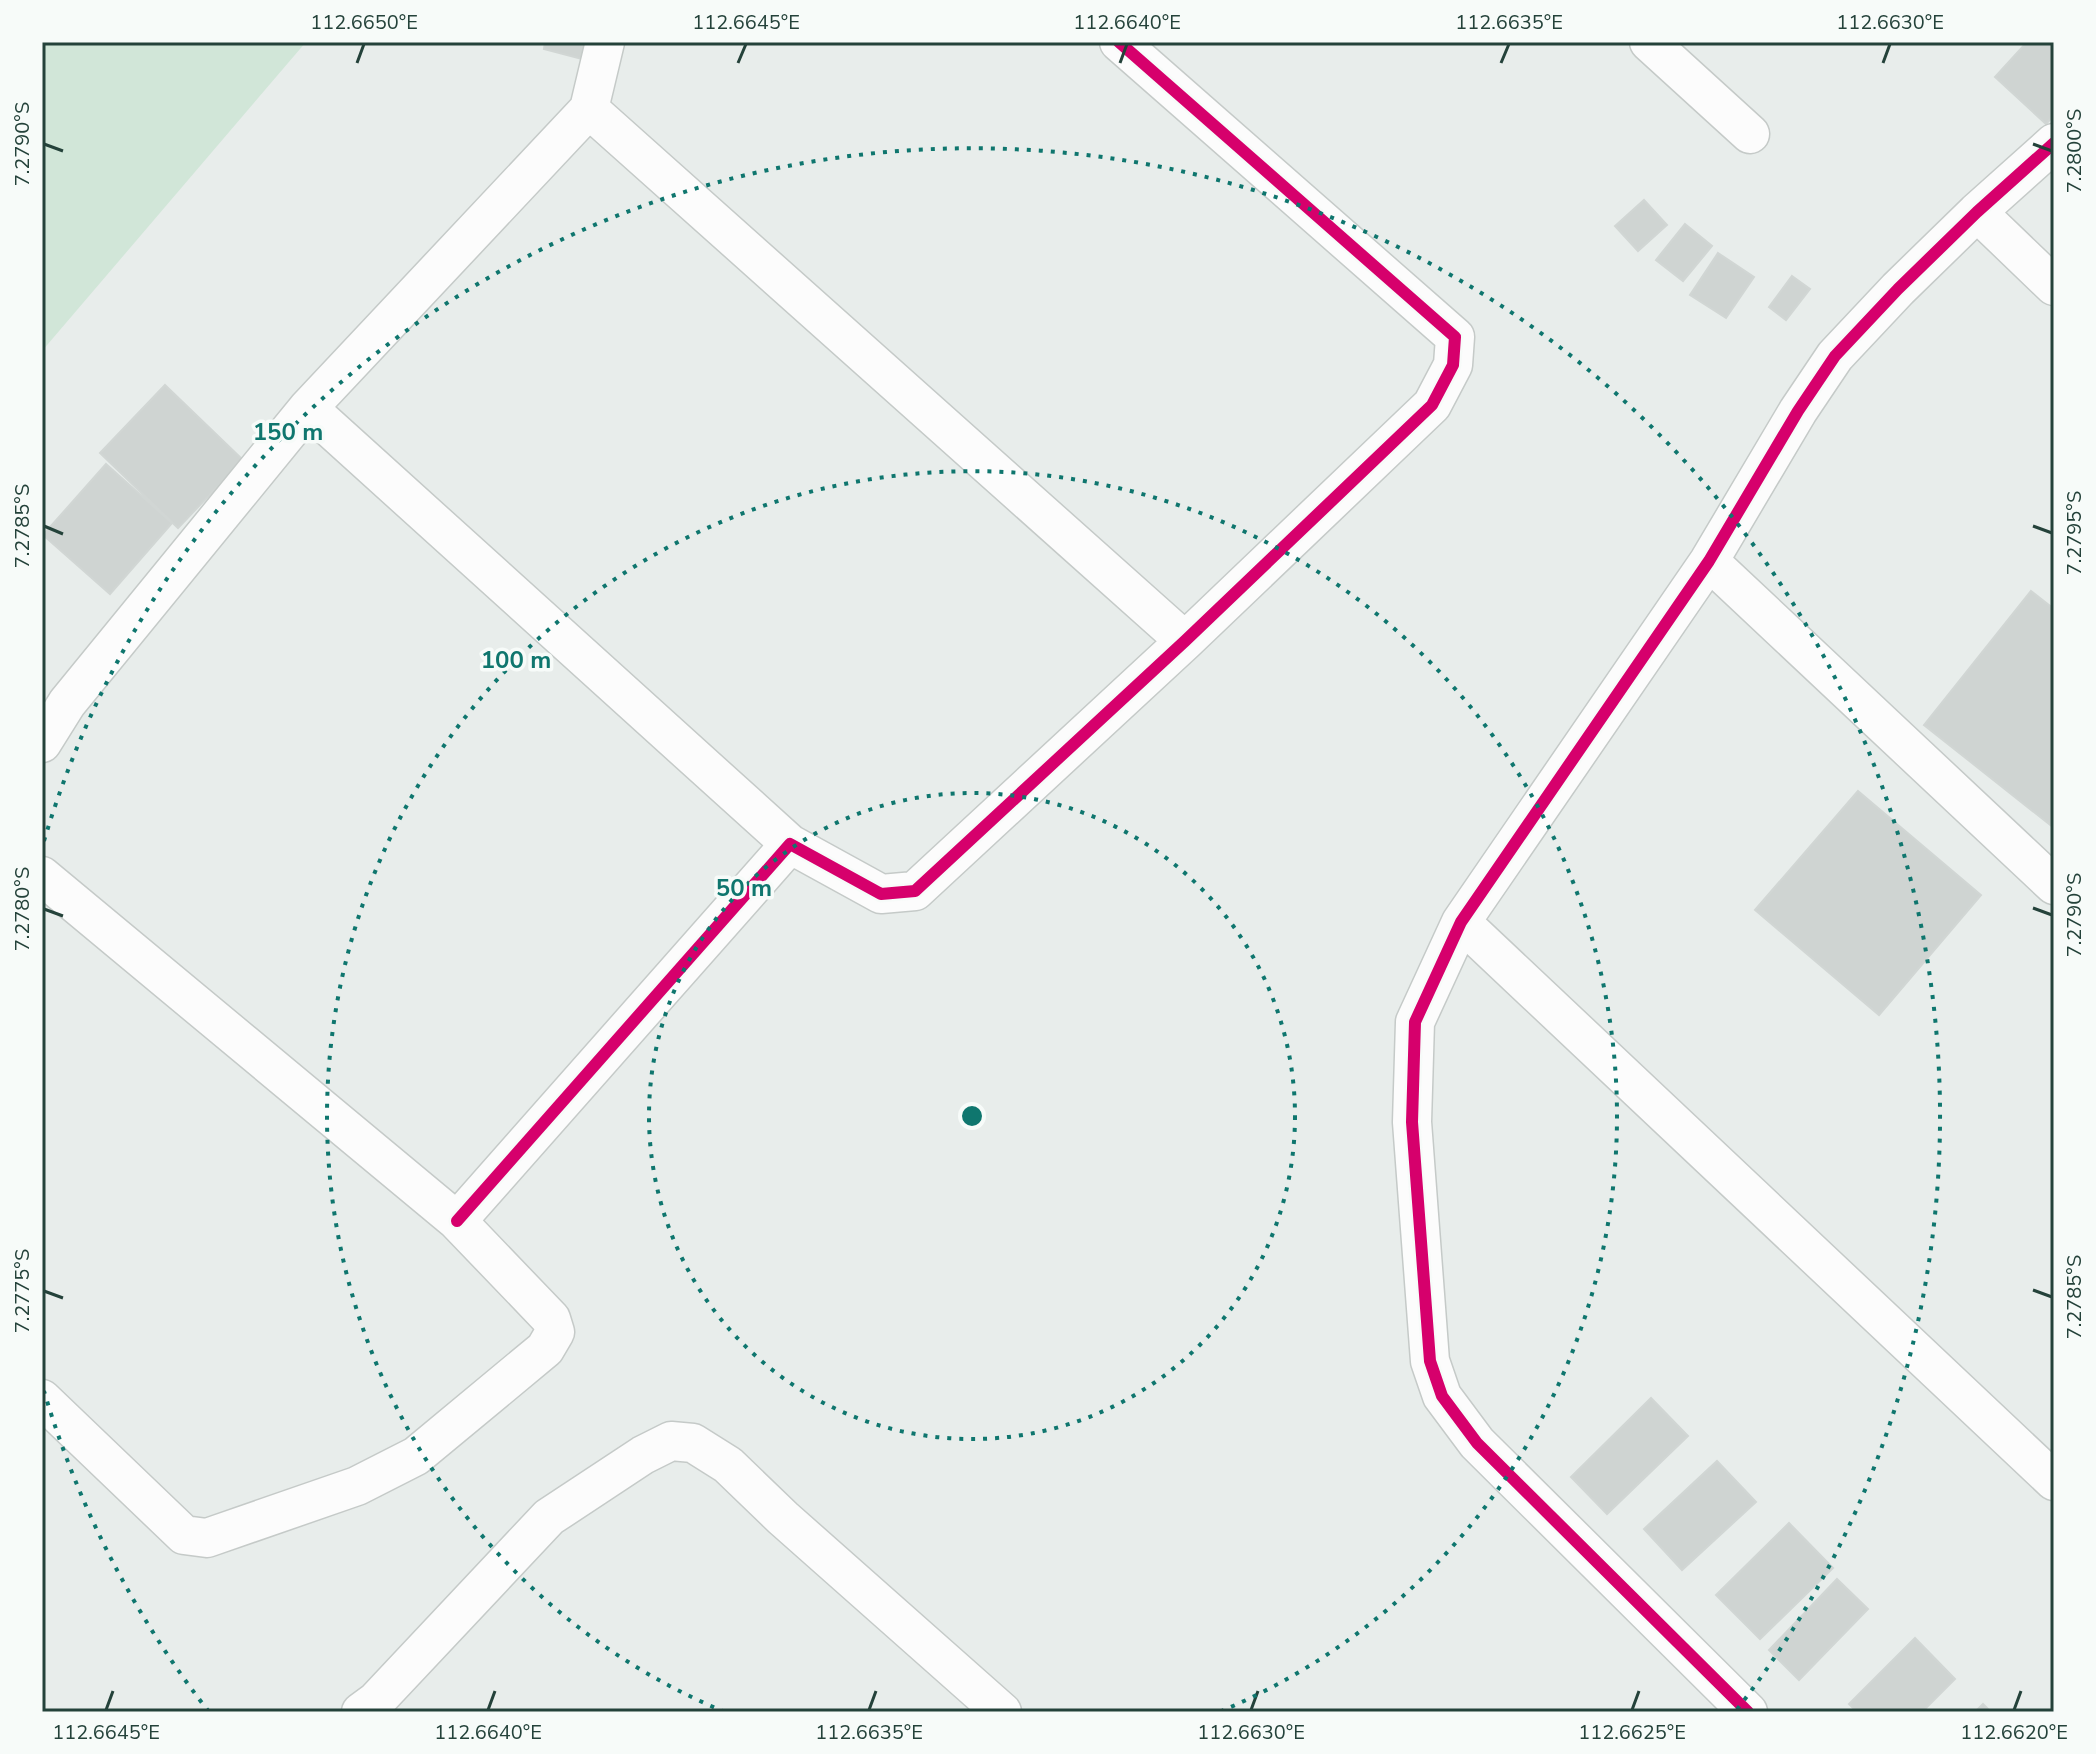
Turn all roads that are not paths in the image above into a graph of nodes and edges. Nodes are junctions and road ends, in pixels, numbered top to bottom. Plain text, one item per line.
1 (605, 42) edge
2 (1119, 42) edge
3 (1649, 42) edge
4 (589, 109) junction
5 (1750, 134) dead end
6 (2054, 143) edge
7 (1977, 212) junction
8 (2054, 286) edge
9 (308, 408) junction
10 (1709, 561) junction
11 (1185, 641) junction
12 (42, 743) edge
13 (790, 844) junction
14 (42, 876) edge
15 (2054, 885) edge
16 (1461, 922) junction
17 (457, 1221) junction
18 (42, 1399) edge
19 (2054, 1481) edge
20 (375, 1708) edge
21 (1002, 1712) edge
22 (1748, 1712) edge

1 - 4 street
2 - 11 street
3 - 5 street
4 - 9 street
4 - 11 street
6 - 7 street
7 - 8 street
7 - 10 street
9 - 12 street
9 - 13 street
10 - 15 street
10 - 16 street
11 - 13 street
13 - 17 street
14 - 17 street
16 - 19 street
16 - 22 street
17 - 18 street
20 - 21 street

